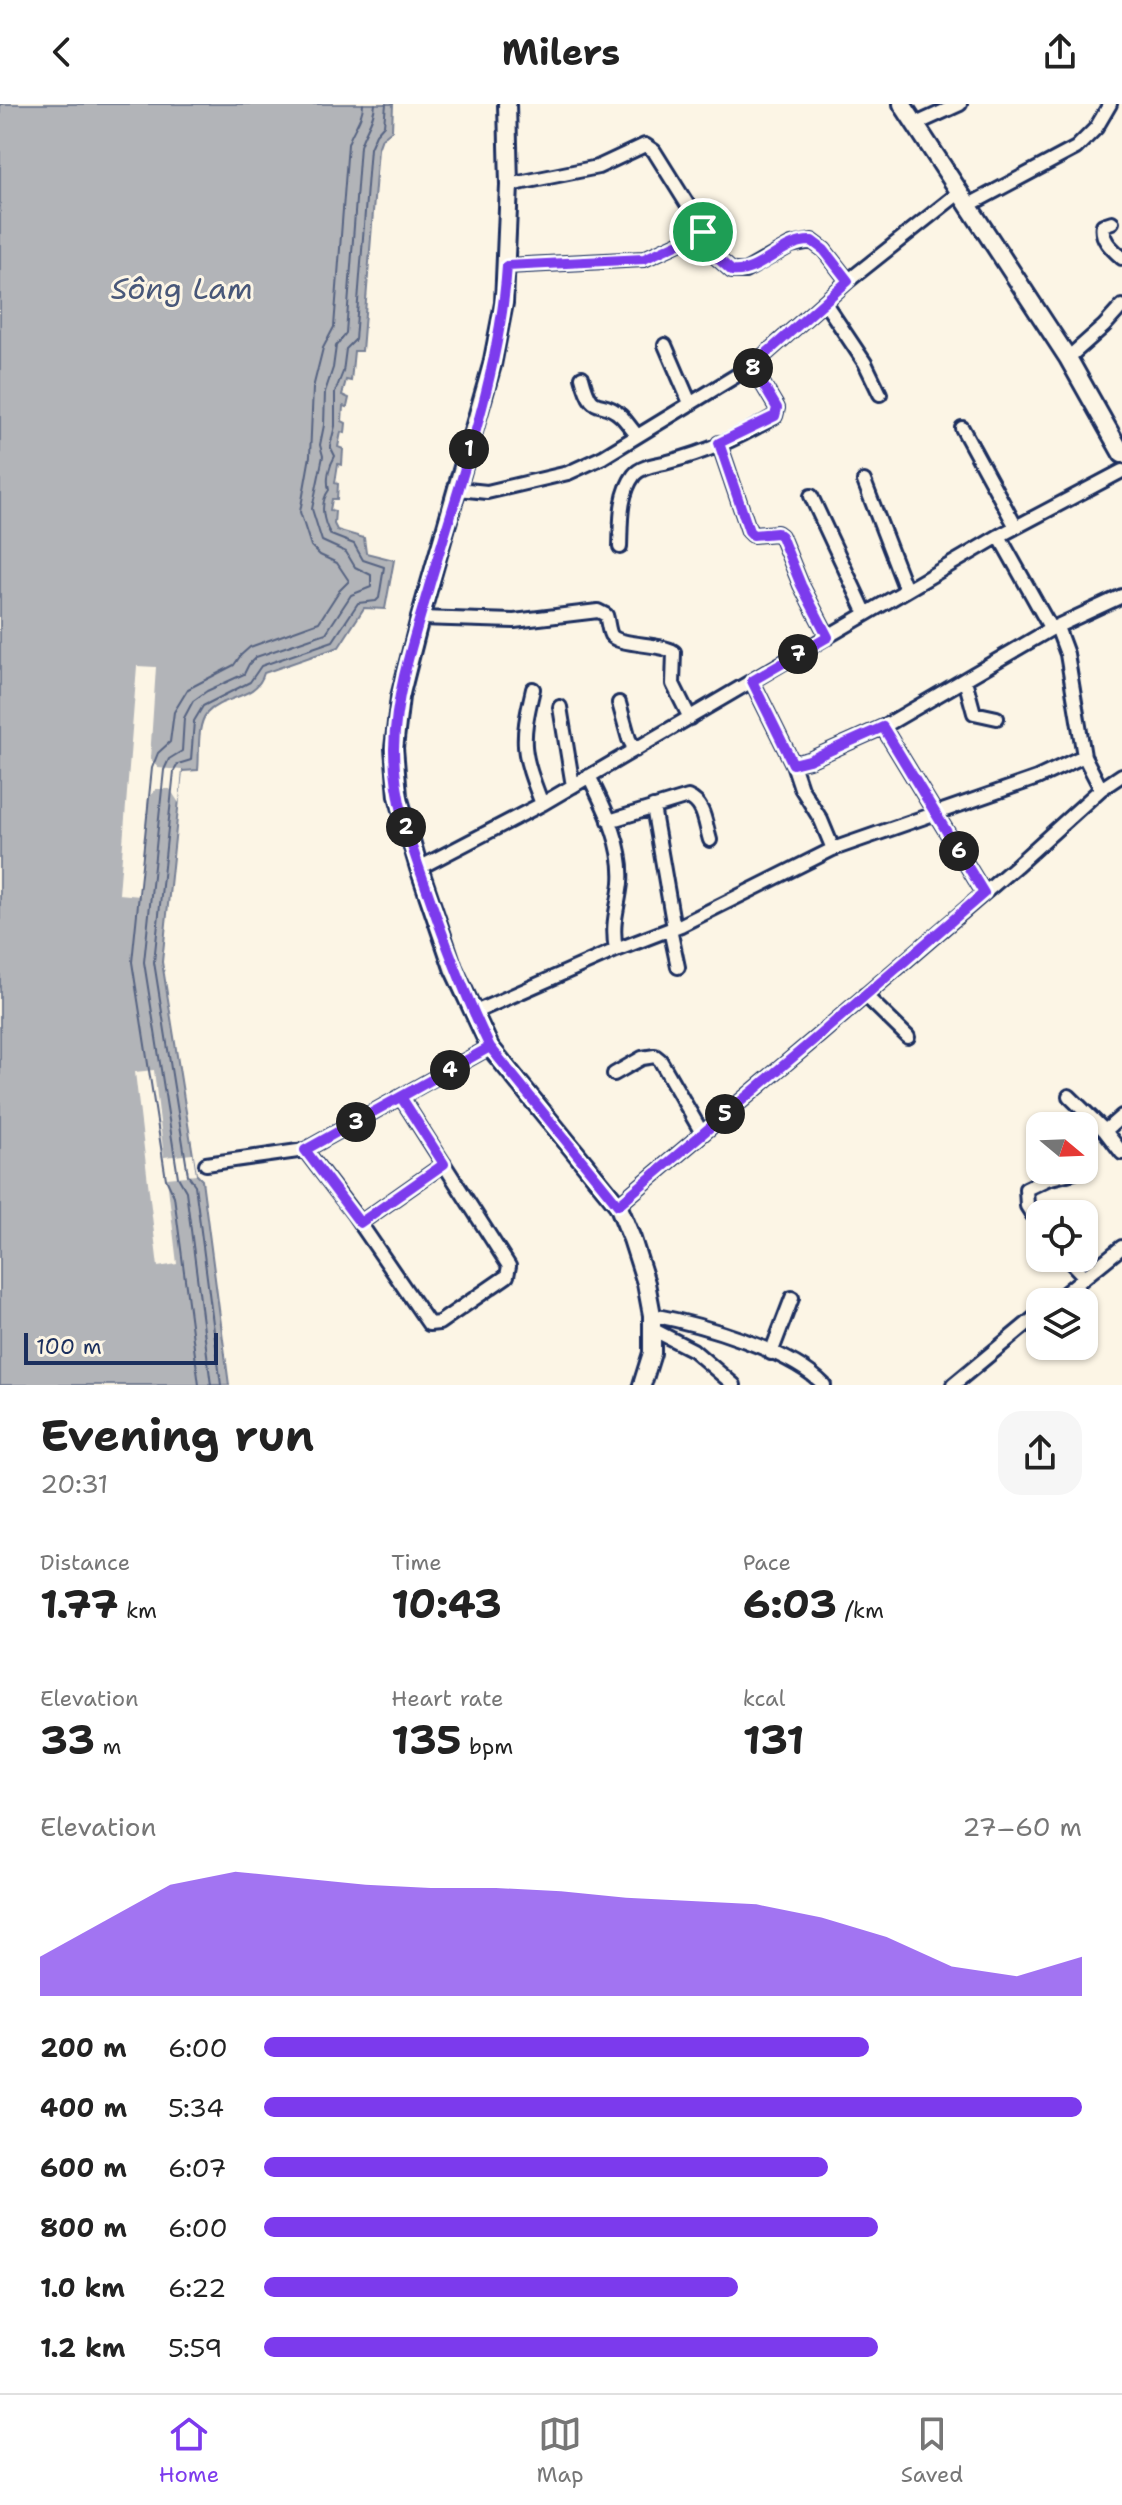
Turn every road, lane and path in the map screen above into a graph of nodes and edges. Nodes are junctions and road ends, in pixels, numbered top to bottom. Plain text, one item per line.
1 (507, 104) edge
2 (902, 104) edge
3 (960, 104) edge
4 (1110, 104) edge
5 (916, 124) junction
6 (509, 185) junction
7 (964, 199) junction
8 (1112, 222) dead end
9 (703, 232) junction
10 (1122, 258) edge
11 (507, 266) junction
12 (848, 281) junction
13 (825, 303) junction
14 (1122, 309) edge
15 (665, 345) dead end
16 (1068, 358) junction
17 (752, 366) junction
18 (582, 377) dead end
19 (880, 394) dead end
20 (690, 403) junction
21 (962, 428) dead end
22 (637, 435) junction
23 (719, 443) junction
24 (1122, 454) edge
25 (1122, 471) edge
26 (864, 481) dead end
27 (458, 489) junction
28 (811, 496) dead end
29 (1016, 527) junction
30 (999, 536) junction
31 (620, 547) dead end
32 (906, 590) junction
33 (1122, 596) edge
34 (422, 613) junction
35 (866, 614) junction
36 (1054, 628) junction
37 (828, 637) junction
38 (965, 680) junction
39 (752, 681) junction
40 (533, 689) dead end
41 (619, 703) dead end
42 (560, 707) dead end
43 (690, 718) junction
44 (997, 718) dead end
45 (883, 727) junction
46 (635, 750) junction
47 (1084, 756) junction
48 (793, 764) junction
49 (1122, 775) edge
50 (589, 776) junction
51 (573, 786) junction
52 (1101, 789) junction
53 (542, 804) junction
54 (653, 807) junction
55 (936, 813) junction
56 (609, 821) junction
57 (710, 840) dead end
58 (833, 849) junction
59 (419, 868) junction
60 (984, 893) junction
61 (672, 929) junction
62 (616, 950) junction
63 (678, 967) dead end
64 (865, 995) junction
65 (473, 1013) junction
66 (908, 1037) dead end
67 (490, 1047) junction
68 (614, 1074) dead end
69 (1069, 1096) dead end
70 (401, 1097) junction
71 (1122, 1116) edge
72 (1105, 1131) junction
73 (702, 1133) junction
74 (305, 1150) junction
75 (1122, 1153) edge
76 (206, 1164) dead end
77 (444, 1164) junction
78 (1036, 1184) edge
79 (1027, 1200) edge
80 (618, 1205) junction
81 (360, 1223) junction
82 (1122, 1247) edge
83 (1080, 1272) edge
84 (1085, 1277) junction
85 (1071, 1288) edge
86 (792, 1298) dead end
87 (652, 1322) junction
88 (1026, 1325) edge
89 (771, 1353) junction
90 (642, 1385) edge
91 (734, 1385) edge
92 (824, 1385) edge
93 (953, 1385) edge

1 - 6 main road
2 - 5 main road
3 - 5 street
4 - 7 street
5 - 7 main road
6 - 9 street
6 - 11 main road
7 - 12 street
7 - 16 main road
8 - 10 street
9 - 11 street
9 - 12 street
11 - 27 main road
12 - 13 street
13 - 17 street
13 - 19 street
14 - 16 street
15 - 20 street
16 - 24 main road
17 - 20 street
17 - 23 street
18 - 22 street
20 - 22 street
21 - 29 street
22 - 27 street
23 - 31 street
23 - 37 street
25 - 29 street
26 - 32 street
27 - 34 main road
28 - 35 street
29 - 30 street
30 - 32 street
30 - 36 street
32 - 35 street
33 - 36 street
34 - 43 street
34 - 59 main road
35 - 37 street
36 - 38 street
36 - 47 street
37 - 39 street
38 - 44 street
38 - 45 street
39 - 43 street
39 - 48 street
40 - 53 street
41 - 46 street
42 - 51 street
43 - 46 street
45 - 48 street
45 - 55 street
46 - 50 street
47 - 52 street
47 - 55 street
48 - 58 street
49 - 52 street
50 - 51 street
50 - 56 street
51 - 53 street
52 - 60 street
53 - 59 street
54 - 56 street
54 - 57 street
54 - 61 street
55 - 58 street
55 - 60 street
56 - 62 street
58 - 61 street
59 - 65 main road
60 - 64 street
61 - 62 street
61 - 63 street
62 - 65 street
64 - 66 street
64 - 73 street
65 - 67 main road
67 - 70 street
67 - 80 main road
68 - 73 street
69 - 72 street
70 - 74 street
70 - 77 street
71 - 72 street
72 - 75 street
73 - 80 street
74 - 76 street
74 - 81 street
77 - 81 street
77 - 81 street
78 - 79 street
80 - 87 main road
82 - 84 street
83 - 84 street
84 - 85 street
86 - 89 street
87 - 89 street
87 - 90 main road
87 - 91 street
88 - 93 street
89 - 92 street

